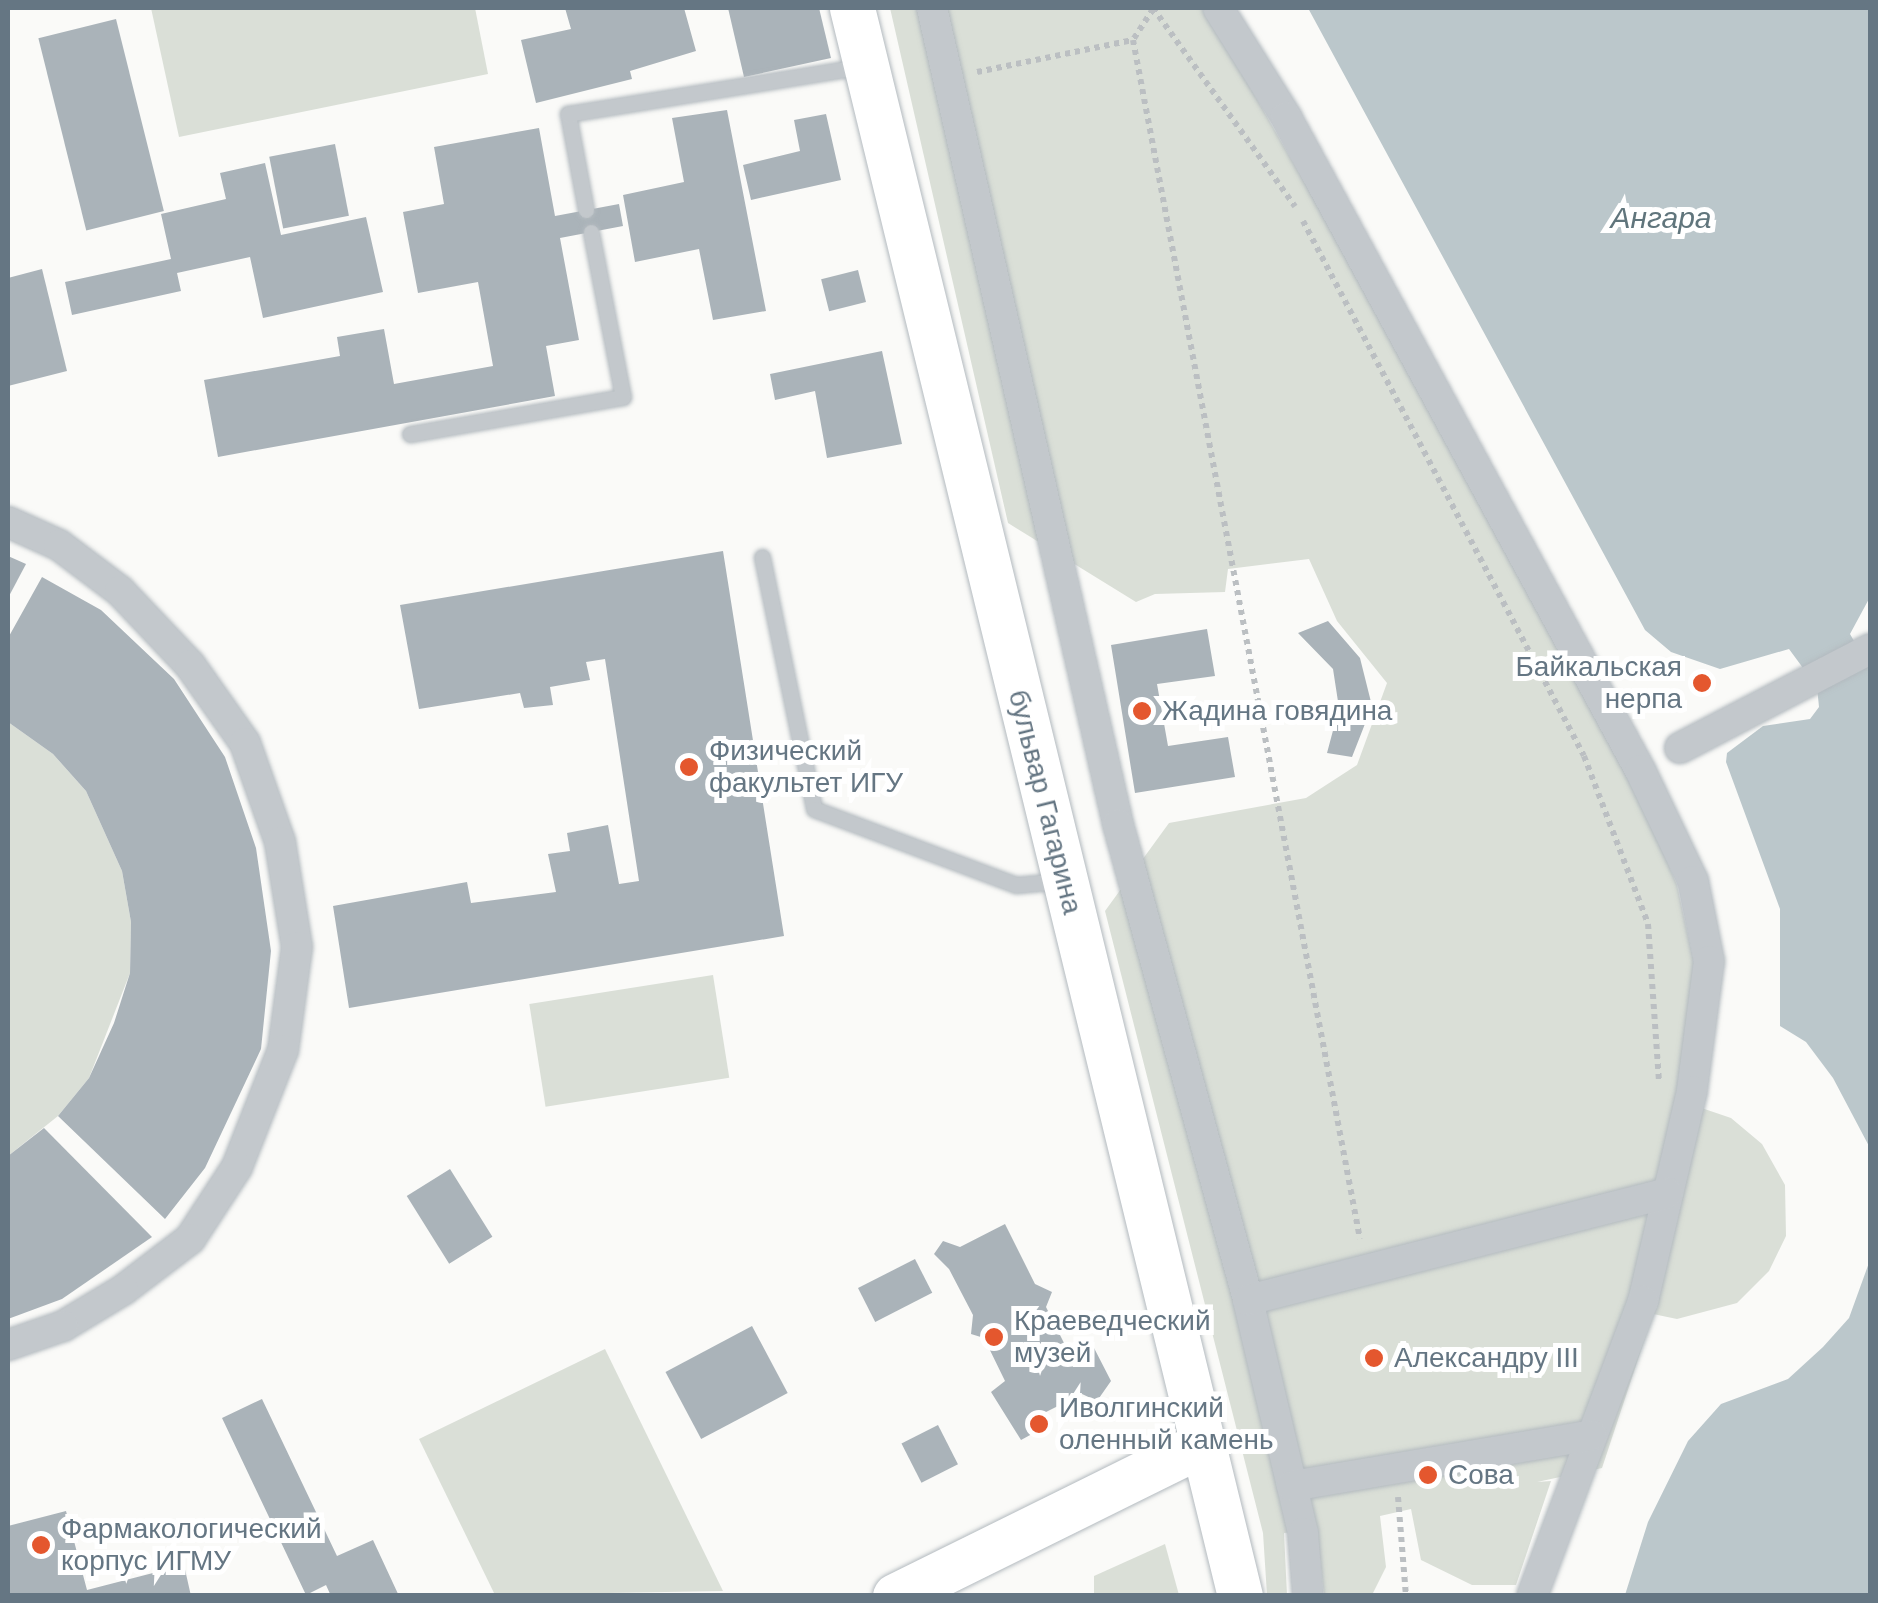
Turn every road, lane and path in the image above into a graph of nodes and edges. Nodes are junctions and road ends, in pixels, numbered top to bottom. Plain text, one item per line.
1 (852, 8) edge
2 (932, 8) edge
3 (1153, 8) edge
4 (1218, 8) edge
5 (1133, 40) junction
6 (868, 65) junction
7 (948, 78) junction
8 (586, 210) dead end
9 (591, 232) dead end
10 (410, 434) dead end
11 (8, 522) edge
12 (762, 557) dead end
13 (1870, 649) edge
14 (1680, 748) dead end
15 (1064, 881) junction
16 (1660, 1093) dead end
17 (1668, 1193) junction
18 (1366, 1270) junction
19 (1248, 1300) junction
20 (8, 1345) edge
21 (1592, 1435) junction
22 (1202, 1444) junction
23 (1396, 1470) junction
24 (1292, 1486) junction
25 (895, 1596) edge
26 (1240, 1596) edge
27 (1308, 1596) edge
28 (1406, 1596) edge
29 (1532, 1596) edge

1 - 6 street, бульвар Гагарина
2 - 7 street
3 - 5 path
3 - 16 path
4 - 17 street
5 - 7 path
5 - 18 path
6 - 8 lane
6 - 15 street, бульвар Гагарина
7 - 19 street
9 - 10 lane
11 - 20 street
12 - 15 lane
13 - 14 street
15 - 22 street, бульвар Гагарина
17 - 18 street
17 - 21 street
18 - 19 street
19 - 24 street
21 - 23 street
21 - 29 street
22 - 25 street
22 - 26 street, бульвар Гагарина
23 - 24 street
23 - 28 path
24 - 27 street

